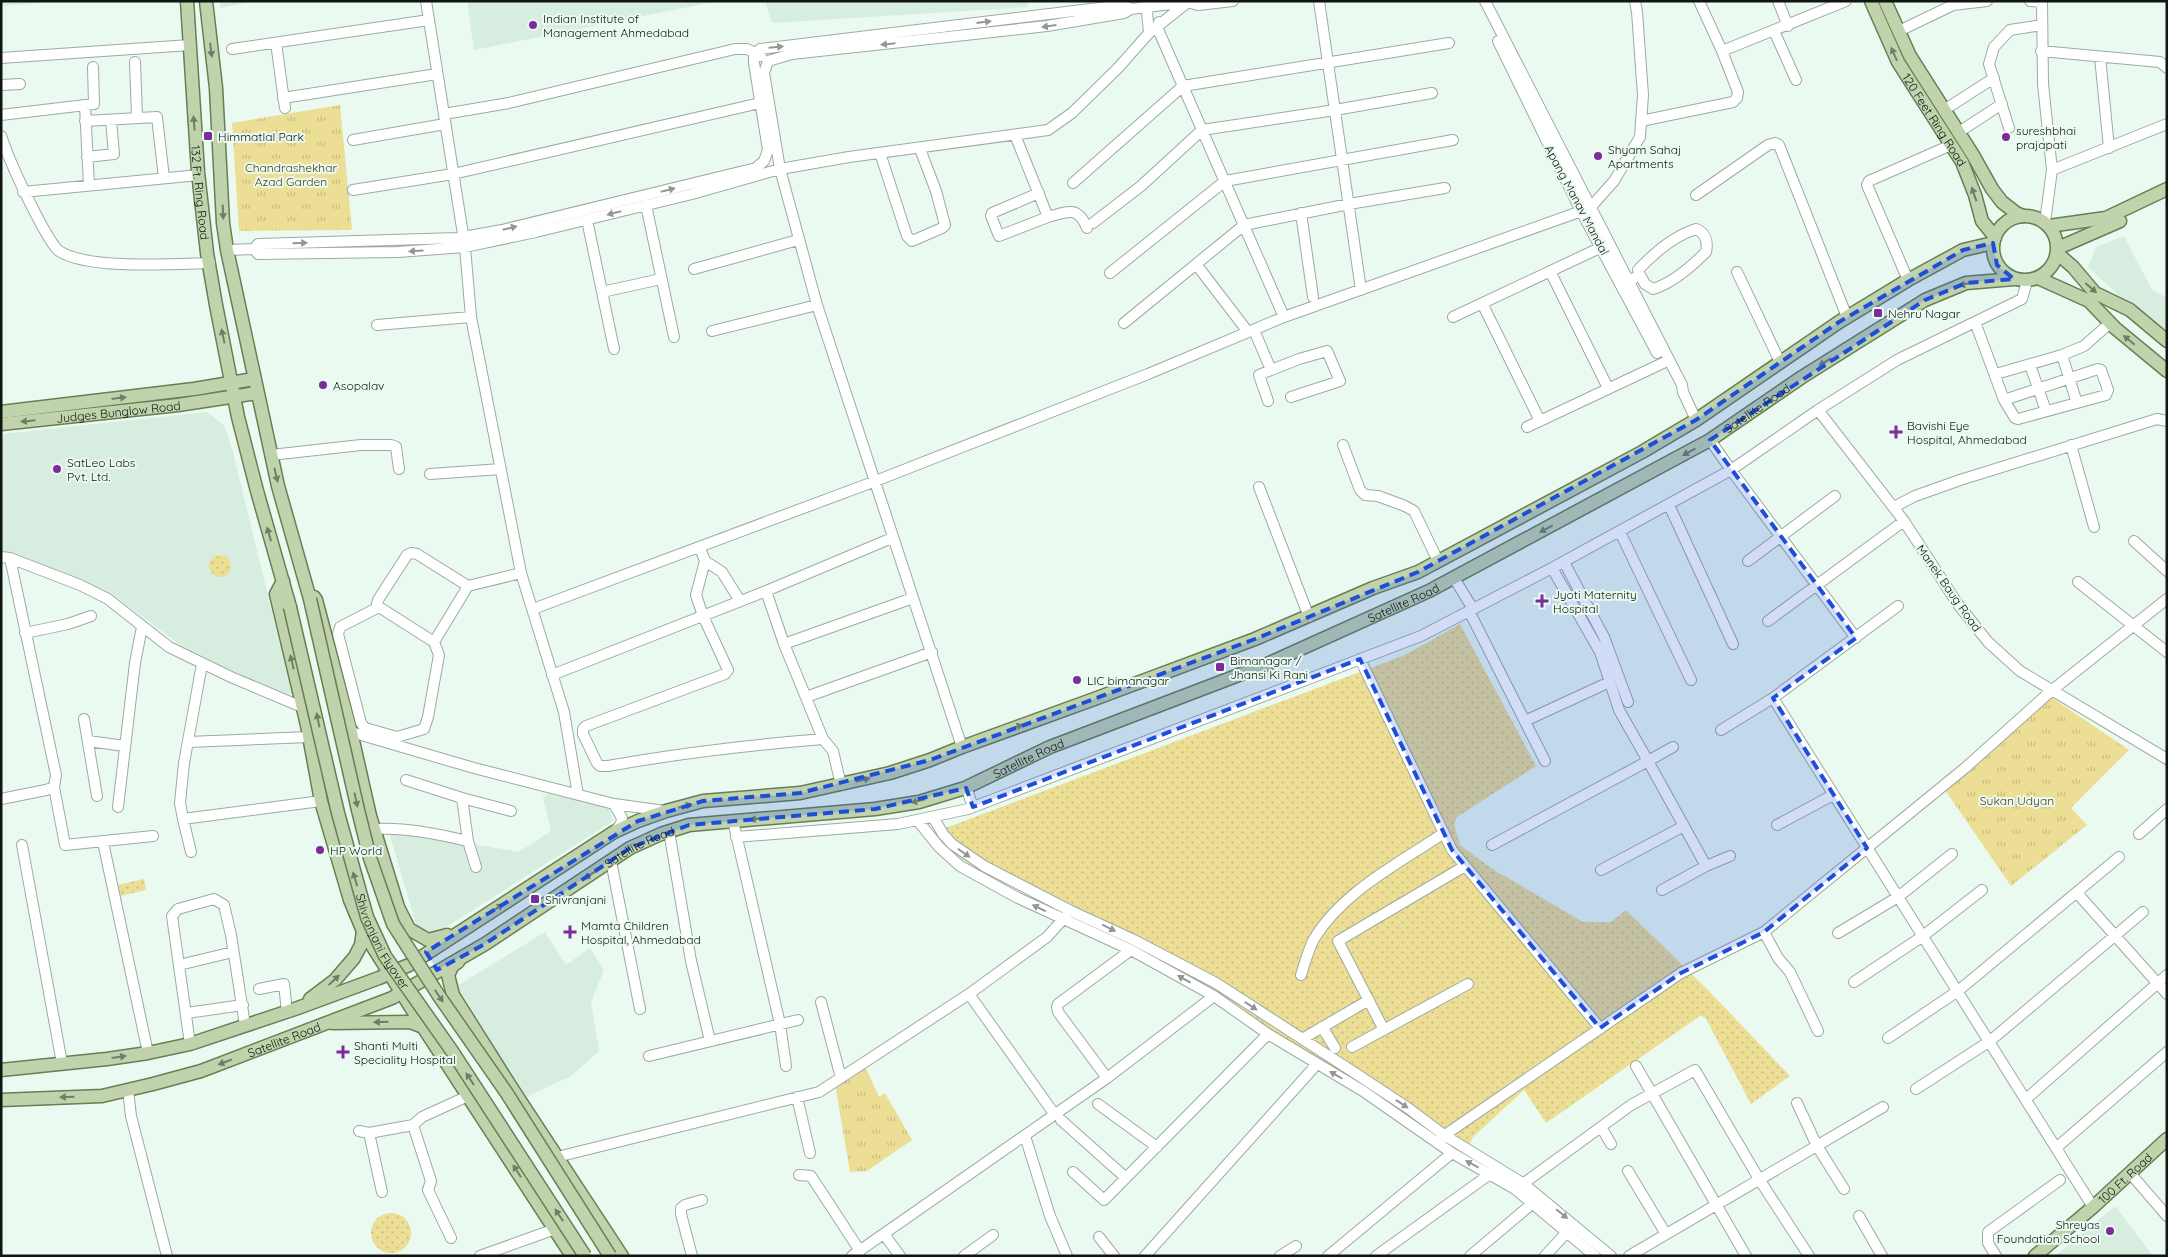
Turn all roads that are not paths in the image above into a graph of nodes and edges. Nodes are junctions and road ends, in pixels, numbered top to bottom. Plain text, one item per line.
1 (186, 1) edge
2 (206, 1) edge
3 (426, 1) edge
4 (1233, 1) edge
5 (1319, 1) edge
6 (1479, 1) edge
7 (1485, 1) edge
8 (1635, 1) edge
9 (1699, 1) edge
10 (1778, 1) edge
11 (1846, 1) edge
12 (1870, 1) edge
13 (1885, 1) edge
14 (1986, 1) edge
15 (2030, 1) edge
16 (1188, 2) edge
17 (2042, 2) edge
18 (1146, 4) edge
19 (1165, 5) junction
20 (1078, 11) edge
21 (429, 20) junction
22 (2042, 25) junction
23 (1788, 26) junction
24 (936, 28) junction
25 (1153, 30) junction
26 (1774, 31) junction
27 (1899, 31) junction
28 (938, 39) junction
29 (276, 43) junction
30 (1449, 43) dead end
31 (190, 45) junction
32 (232, 50) dead end
33 (1722, 51) junction
34 (2041, 51) junction
35 (757, 52) junction
36 (2100, 57) junction
37 (1, 58) edge
38 (768, 61) junction
39 (1328, 61) junction
40 (135, 62) dead end
41 (93, 67) dead end
42 (2167, 68) edge
43 (437, 74) junction
44 (1994, 78) junction
45 (1796, 80) dead end
46 (20, 84) dead end
47 (1, 85) edge
48 (1183, 86) junction
49 (1432, 92) dead end
50 (760, 102) junction
51 (2002, 104) junction
52 (85, 106) junction
53 (1335, 110) junction
54 (1944, 110) junction
55 (1, 115) edge
56 (137, 117) junction
57 (444, 119) junction
58 (111, 120) junction
59 (85, 121) junction
60 (1641, 121) junction
61 (2167, 124) edge
62 (2009, 128) dead end
63 (1202, 130) junction
64 (1959, 132) junction
65 (1015, 134) junction
66 (1, 136) edge
67 (353, 140) dead end
68 (1453, 140) dead end
69 (1951, 145) junction
70 (2109, 148) junction
71 (920, 149) junction
72 (880, 153) junction
73 (87, 158) junction
74 (1342, 159) junction
75 (764, 161) junction
76 (780, 169) junction
77 (2052, 170) junction
78 (453, 174) junction
79 (198, 175) junction
80 (164, 178) junction
81 (1225, 181) junction
82 (1073, 183) dead end
83 (89, 185) junction
84 (1445, 188) dead end
85 (2167, 189) edge
86 (353, 190) dead end
87 (23, 192) junction
88 (1038, 193) junction
89 (1696, 195) dead end
90 (2167, 198) edge
91 (1349, 204) junction
92 (646, 205) junction
93 (1586, 209) junction
94 (1301, 213) junction
95 (2024, 216) junction
96 (1048, 217) junction
97 (587, 220) junction
98 (2047, 224) junction
99 (1244, 225) junction
100 (798, 240) junction
101 (1994, 240) junction
102 (464, 242) junction
103 (1605, 246) junction
104 (227, 250) junction
105 (2058, 251) junction
106 (210, 263) junction
107 (1196, 264) junction
108 (694, 268) dead end
109 (1550, 271) junction
110 (1737, 272) dead end
111 (1110, 273) dead end
112 (1640, 275) junction
113 (661, 278) junction
114 (1908, 280) junction
115 (2026, 280) junction
116 (1629, 281) junction
117 (1361, 290) junction
118 (602, 292) junction
119 (1313, 297) dead end
120 (1482, 303) junction
121 (817, 305) junction
122 (471, 317) junction
123 (1284, 317) junction
124 (1453, 317) dead end
125 (1847, 317) junction
126 (1975, 322) junction
127 (1124, 323) dead end
128 (2110, 323) junction
129 (378, 326) dead end
130 (712, 331) dead end
131 (1251, 331) junction
132 (674, 337) dead end
133 (2167, 341) edge
134 (614, 348) dead end
135 (2062, 355) junction
136 (1780, 362) junction
137 (1663, 364) junction
138 (2030, 365) junction
139 (1271, 370) junction
140 (2167, 371) edge
141 (1996, 374) junction
142 (254, 379) junction
143 (2069, 379) junction
144 (231, 384) junction
145 (1608, 388) junction
146 (2038, 389) junction
147 (1683, 392) junction
148 (257, 393) junction
149 (1292, 397) dead end
150 (233, 398) junction
151 (2004, 400) junction
152 (1268, 401) dead end
153 (2077, 403) junction
154 (1818, 410) junction
155 (2046, 411) junction
156 (1, 412) edge
157 (1696, 420) junction
158 (1540, 421) junction
159 (2167, 421) edge
160 (1, 424) edge
161 (1527, 427) dead end
162 (1710, 440) junction
163 (1343, 445) dead end
164 (2071, 445) junction
165 (271, 455) junction
166 (399, 469) dead end
167 (501, 469) junction
168 (1732, 470) junction
169 (430, 474) dead end
170 (874, 482) junction
171 (1259, 487) dead end
172 (1834, 496) dead end
173 (1670, 505) junction
174 (1894, 507) junction
175 (1904, 521) junction
176 (2094, 528) dead end
177 (1620, 532) junction
178 (1780, 536) junction
179 (892, 538) junction
180 (2134, 541) dead end
181 (700, 548) junction
182 (6, 558) edge
183 (705, 561) junction
184 (1438, 561) junction
185 (1748, 561) dead end
186 (1564, 562) junction
187 (1552, 568) junction
188 (2167, 570) edge
189 (521, 574) junction
190 (1454, 578) junction
191 (283, 581) junction
192 (2078, 582) dead end
193 (1816, 584) junction
194 (468, 586) junction
195 (766, 591) junction
196 (308, 593) junction
197 (913, 598) junction
198 (2167, 599) edge
199 (740, 601) junction
200 (379, 606) junction
201 (1898, 606) dead end
202 (533, 609) junction
203 (1471, 610) junction
204 (91, 616) dead end
205 (703, 616) junction
206 (1309, 617) junction
207 (1768, 621) dead end
208 (2133, 626) junction
209 (142, 627) junction
210 (25, 633) junction
211 (1856, 638) junction
212 (434, 642) junction
213 (784, 644) junction
214 (1733, 644) dead end
215 (932, 652) junction
216 (2167, 652) edge
217 (1360, 659) junction
218 (202, 664) junction
219 (552, 675) junction
220 (1692, 680) dead end
221 (1603, 685) dead end
222 (2051, 691) junction
223 (806, 697) junction
224 (1773, 698) junction
225 (1628, 702) dead end
226 (302, 707) junction
227 (84, 719) dead end
228 (1525, 721) junction
229 (1721, 730) dead end
230 (351, 732) junction
231 (309, 737) junction
232 (823, 739) junction
233 (88, 741) junction
234 (188, 742) junction
235 (125, 746) junction
236 (962, 747) junction
237 (1673, 747) dead end
238 (2167, 759) edge
239 (1545, 761) dead end
240 (1648, 762) junction
241 (406, 780) dead end
242 (841, 785) junction
243 (54, 786) junction
244 (966, 787) junction
245 (578, 794) junction
246 (1833, 795) junction
247 (97, 796) dead end
248 (462, 798) junction
249 (1, 799) edge
250 (321, 802) junction
251 (614, 804) junction
252 (118, 807) dead end
253 (973, 807) junction
254 (2167, 809) edge
255 (511, 811) dead end
256 (666, 811) junction
257 (933, 817) junction
258 (183, 819) junction
259 (733, 821) junction
260 (918, 821) junction
261 (1777, 825) dead end
262 (1684, 826) junction
263 (374, 829) junction
264 (614, 832) junction
265 (669, 832) junction
266 (1444, 833) junction
267 (2139, 834) dead end
268 (153, 836) dead end
269 (736, 837) junction
270 (468, 841) junction
271 (103, 842) junction
272 (22, 845) dead end
273 (1492, 845) dead end
274 (1867, 848) junction
275 (191, 852) dead end
276 (1952, 854) dead end
277 (1730, 856) dead end
278 (2119, 857) dead end
279 (611, 861) junction
280 (476, 866) dead end
281 (1465, 866) junction
282 (1706, 866) junction
283 (1601, 870) dead end
284 (1662, 890) dead end
285 (1982, 890) dead end
286 (2077, 893) junction
287 (1898, 897) junction
288 (1071, 911) junction
289 (2143, 912) dead end
290 (1064, 920) junction
291 (474, 923) junction
292 (409, 929) junction
293 (363, 931) junction
294 (1764, 932) junction
295 (1838, 933) dead end
296 (1923, 936) junction
297 (2116, 936) junction
298 (485, 944) junction
299 (1132, 950) junction
300 (233, 952) junction
301 (426, 952) junction
302 (179, 965) junction
303 (438, 970) junction
304 (388, 973) junction
305 (1300, 975) dead end
306 (2167, 975) edge
307 (1854, 982) dead end
308 (2157, 983) junction
309 (1468, 984) dead end
310 (259, 989) dead end
311 (1958, 991) junction
312 (401, 994) junction
313 (968, 994) junction
314 (2167, 994) edge
315 (453, 995) junction
316 (1214, 996) junction
317 (1369, 1000) junction
318 (821, 1002) dead end
319 (243, 1005) junction
320 (640, 1009) dead end
321 (291, 1010) junction
322 (187, 1013) junction
323 (798, 1020) dead end
324 (321, 1024) junction
325 (780, 1024) junction
326 (245, 1026) junction
327 (423, 1027) junction
328 (1322, 1027) junction
329 (1600, 1028) junction
330 (1384, 1030) junction
331 (1818, 1031) dead end
332 (1268, 1034) junction
333 (1888, 1038) dead end
334 (1302, 1039) junction
335 (710, 1041) junction
336 (1990, 1041) junction
337 (190, 1044) junction
338 (1352, 1047) dead end
339 (1335, 1048) dead end
340 (2167, 1052) edge
341 (148, 1053) junction
342 (649, 1056) dead end
343 (62, 1063) junction
344 (1316, 1064) junction
345 (786, 1066) dead end
346 (1636, 1066) dead end
347 (1, 1070) edge
348 (841, 1078) junction
349 (1107, 1078) junction
350 (1916, 1089) dead end
351 (128, 1090) junction
352 (1652, 1094) junction
353 (468, 1096) junction
354 (797, 1097) junction
355 (2026, 1099) junction
356 (1, 1100) edge
357 (1797, 1103) dead end
358 (1098, 1104) dead end
359 (1883, 1107) dead end
360 (1058, 1117) junction
361 (413, 1125) junction
362 (1601, 1127) junction
363 (1025, 1136) junction
364 (1440, 1138) junction
365 (2167, 1138) edge
366 (1611, 1144) dead end
367 (1817, 1146) junction
368 (1157, 1147) junction
369 (2056, 1148) junction
370 (810, 1153) dead end
371 (1452, 1153) junction
372 (557, 1157) junction
373 (1628, 1171) dead end
374 (1073, 1172) dead end
375 (2130, 1173) junction
376 (1490, 1174) junction
377 (799, 1175) dead end
378 (1126, 1178) junction
379 (1759, 1179) junction
380 (2060, 1180) dead end
381 (1519, 1187) junction
382 (1844, 1189) dead end
383 (382, 1192) dead end
384 (702, 1200) dead end
385 (1533, 1203) junction
386 (1716, 1204) junction
387 (2093, 1207) junction
388 (1859, 1216) dead end
389 (2167, 1216) edge
390 (555, 1229) junction
391 (1567, 1232) junction
392 (884, 1234) junction
393 (1666, 1234) junction
394 (993, 1235) dead end
395 (450, 1238) dead end
396 (1099, 1238) dead end
397 (1296, 1246) dead end
398 (856, 1253) edge
399 (167, 1256) edge
400 (480, 1256) edge
401 (572, 1256) edge
402 (585, 1256) edge
403 (610, 1256) edge
404 (622, 1256) edge
405 (692, 1256) edge
406 (900, 1256) edge
407 (964, 1256) edge
408 (1067, 1256) edge
409 (1114, 1256) edge
410 (1145, 1256) edge
411 (1280, 1256) edge
412 (1328, 1256) edge
413 (1376, 1256) edge
414 (1470, 1256) edge
415 (1545, 1256) edge
416 (1595, 1256) edge
417 (1611, 1256) edge
418 (1629, 1256) edge
419 (1746, 1256) edge
420 (1809, 1256) edge
421 (1882, 1256) edge
422 (1996, 1256) edge
423 (2035, 1256) edge

1 - 31 main road, 132 Ft. Ring Road
2 -> 104 main road, 132 Ft. Ring Road
3 - 21 street
4 - 16 street
5 - 39 street
6 - 93 street, Apang Manav Mandal
7 - 93 street
8 - 60 street
9 - 33 street
10 - 23 street
11 - 23 street
69 -> 12 main road, 120 Feet Ring Road
13 - 27 main road, 120 Feet Ring Road
14 - 27 street
15 - 17 street
16 - 19 street
16 - 25 street
17 - 22 street
18 - 19 street
18 - 20 street
18 - 25 street
19 - 25 street
24 -> 20 street
20 -> 28 street
21 - 29 street
21 - 43 street
22 - 34 street
22 - 44 street
23 - 26 street
24 - 28 street
35 -> 24 street
25 - 48 street
25 - 65 street
26 - 33 street
26 - 45 street
27 - 54 main road, 120 Feet Ring Road
28 -> 38 street
29 - 32 street
29 - 43 street
30 - 39 street
31 - 37 street
79 -> 31 main road, 132 Ft. Ring Road
33 - 60 street
34 - 36 street
34 - 77 street
35 - 38 street
35 - 50 street
35 - 57 street
36 - 42 street
36 - 70 street
38 - 76 street
39 - 48 street
39 - 53 street
40 - 56 street
41 - 52 street
43 - 57 street
44 - 51 street
44 - 54 street
46 - 47 street
48 - 63 street
48 - 82 street
49 - 53 street
50 - 75 street
50 - 78 street
51 - 62 street
51 - 64 street
52 - 55 street
52 - 59 street
53 - 63 street
53 - 74 street
54 - 64 main road, 120 Feet Ring Road
56 - 58 street
56 - 80 street
57 - 67 street
57 - 78 street
58 - 59 street
58 - 73 street
59 - 73 street
60 - 93 street
61 - 70 street
63 - 81 street
63 - 96 street
64 - 95 main road, 120 Feet Ring Road
65 - 71 street
65 - 88 street
66 - 87 street
68 - 74 street
101 -> 69 main road, 120 Feet Ring Road
69 - 114 street
70 - 77 street
71 - 72 street
71 - 72 street
72 - 76 street
73 - 83 street
74 - 81 street
74 - 91 street
75 - 76 street
102 -> 75 street
76 - 92 street
76 - 100 street
77 - 98 street
78 - 86 street
78 - 102 street
79 - 80 street
79 - 106 main road, 132 Ft. Ring Road
80 - 83 street
81 - 99 street
81 - 111 street
83 - 87 street
84 - 91 street
85 - 98 main road
87 - 106 street
88 - 96 street
88 - 96 street
89 - 125 street
90 - 105 main road
91 - 94 street
91 - 117 street
92 -> 97 street
92 - 113 street
93 - 103 street, Apang Manav Mandal
93 - 117 street
94 - 99 street
94 - 119 street
95 - 98 main road
95 - 101 main road
97 - 102 street
97 - 118 street
98 - 105 main road
99 - 107 street
99 - 123 street
100 - 108 street
100 - 121 street
101 - 114 main road, Satellite Road
101 - 115 main road
102 - 104 street
102 - 122 street
103 - 109 street
103 - 116 street
103 - 137 street, Apang Manav Mandal
104 - 142 main road, 132 Ft. Ring Road
105 - 115 main road
105 -> 133 main road
144 -> 106 main road, 132 Ft. Ring Road
107 - 127 street
107 - 131 street
109 - 120 street
109 - 145 street
110 - 136 street
112 - 112 street
112 - 116 street
113 - 118 street
113 - 132 street
114 - 125 main road, Satellite Road
115 - 126 street
115 - 128 main road
115 -> 162 main road, Satellite Road
116 - 147 street
117 - 123 street
118 - 134 street
120 - 124 street
120 - 158 street
121 - 130 street
121 - 170 street
122 - 129 street
122 - 167 street
123 - 131 street
125 - 136 main road, Satellite Road
126 - 141 street
126 - 154 street
128 - 135 street
140 -> 128 main road
131 - 139 street
131 - 170 street
135 - 138 street
135 - 143 street
136 - 157 main road, Satellite Road
137 - 145 street
137 - 147 street, Apang Manav Mandal
138 - 141 street
138 - 146 street
139 - 149 street
139 - 152 street
141 - 151 street
142 - 144 main road, Judges Bunglow Road
142 - 148 main road, 132 Ft. Ring Road
143 - 146 street
143 - 153 street
143 - 153 street
144 - 150 main road, 132 Ft. Ring Road
156 -> 144 main road, Judges Bunglow Road
145 - 158 street
146 - 151 street
146 - 155 street
147 - 157 street
148 - 150 main road, Judges Bunglow Road
148 - 165 main road
150 -> 160 main road, Judges Bunglow Road
191 -> 150 main road
151 - 155 street
153 - 155 street
154 - 168 street
154 - 174 street, Manek Baug Road
157 - 184 main road, Satellite Road
158 - 161 street
159 - 164 street
162 - 168 street
162 -> 190 main road, Satellite Road
163 - 184 street
164 - 174 street
164 - 176 street
165 - 166 street
165 -> 196 main road
167 - 169 street
167 - 189 street
168 - 173 street
168 - 178 street
170 - 179 street
170 - 181 street
171 - 206 street
172 - 178 street
173 - 177 street
173 - 214 street
174 - 175 street, Manek Baug Road
175 - 193 street
175 - 222 street, Manek Baug Road
177 - 186 street
177 - 220 street
178 - 185 street
178 - 193 street
179 - 195 street
179 - 197 street
180 - 188 street
181 - 183 street
181 - 202 street
182 - 209 street
182 - 210 street
183 - 199 street
183 - 205 street
184 - 206 main road, Satellite Road
186 - 187 street
186 - 225 street
187 - 203 street
187 - 240 street
189 - 194 street
189 - 202 street
190 - 203 street
190 - 244 main road, Satellite Road
226 -> 191 main road
402 -> 191 main road, Shivranjani Flyover, bridge
192 - 208 street
193 - 207 street
193 - 211 street
194 - 200 street
194 - 212 street
195 - 199 street
195 - 213 street
196 - 230 main road
196 -> 403 main road, Shivranjani Flyover, bridge
197 - 213 street
197 - 215 street
198 - 208 street
199 - 205 street
200 - 212 street
200 - 212 street
201 - 211 street
202 - 219 street
203 - 217 street
203 - 228 street
204 - 210 street
205 - 219 street
205 - 232 street
236 -> 206 main road, Satellite Road
208 - 216 street
208 - 222 street
209 - 218 street
209 - 235 street
210 - 243 street
211 - 224 street
213 - 223 street
215 - 223 street
215 - 236 street
217 - 253 street
217 - 266 street
218 - 226 street
218 - 234 street
219 - 245 street
221 - 228 street
222 - 238 street, Manek Baug Road
222 - 274 street
223 - 232 street
224 - 229 street
224 - 246 street
226 - 231 main road
227 - 233 street
228 - 239 street
230 - 245 street
230 - 263 main road
231 - 234 street
231 - 250 main road
232 - 242 street
233 - 235 street
233 - 247 street
234 - 258 street
235 - 252 street
242 -> 236 main road, Satellite Road
237 - 240 street
240 - 262 street
240 - 273 street
241 - 248 street
256 -> 242 main road, Satellite Road
243 - 249 street
243 - 271 street
244 - 253 street
244 -> 259 main road, Satellite Road
245 - 251 street
246 - 261 street
246 - 274 street
248 - 255 street
248 - 270 street
250 - 258 street
250 - 293 main road
251 - 256 street
251 - 264 street
253 - 257 street
254 - 267 street
256 - 264 main road, Satellite Road
257 - 260 street
257 -> 288 street
258 - 275 street
259 - 265 main road, Satellite Road
259 - 269 street
260 - 269 street
290 -> 260 street
262 - 282 street
262 - 283 street
263 - 270 street
263 - 292 main road
291 -> 264 main road, Satellite Road
265 - 279 main road, Satellite Road
265 - 335 street
266 - 281 street
266 - 305 street
268 - 271 street
269 - 325 street
270 - 280 street
271 - 341 street
272 - 343 street
274 - 287 street
274 - 294 street
276 - 287 street
277 - 282 street
278 - 286 street
279 -> 298 main road, Satellite Road
279 - 320 street
281 - 317 street
281 - 329 street
282 - 284 street
285 - 296 street
286 - 297 street
286 - 311 street
287 - 295 street
287 - 296 street
288 - 290 street
288 -> 334 street
289 - 297 street
290 - 299 street
290 - 313 street
291 - 292 main road
291 - 301 main road, Satellite Road
292 - 301 main road
293 - 304 main road
321 -> 293 main road
294 - 329 street
294 - 331 street
296 - 307 street
296 - 311 street
297 - 308 street
297 - 336 street
298 - 303 main road, Satellite Road
298 - 315 main road
316 -> 299 street
299 - 349 street
300 - 302 street
300 - 302 street
300 - 319 street
301 - 303 main road
301 - 304 main road, Satellite Road
302 - 322 street
303 - 312 main road, Satellite Road
303 - 315 main road
304 - 312 main road
304 - 321 main road, Satellite Road
306 - 308 street
308 - 314 street
308 - 355 street
309 - 330 street
310 - 321 street
311 - 333 street
311 - 336 street
312 - 324 main road, Satellite Road
312 - 327 main road
313 - 348 street
313 - 360 street
315 - 372 main road
316 - 332 street
316 - 349 street
317 - 328 street
317 - 330 street
318 - 348 street
319 - 322 street
319 - 326 street
321 - 326 main road, Satellite Road
322 - 337 street
323 - 325 street
327 -> 324 main road
324 -> 351 main road, Satellite Road
325 - 335 street
325 - 345 street
326 - 337 main road, Satellite Road
327 - 353 main road
328 - 334 street
328 - 339 street
329 - 364 street
330 - 338 street
332 - 344 street
332 - 368 street
334 -> 364 street
335 - 342 street
336 - 350 street
336 - 355 street
337 - 341 main road, Satellite Road
340 - 369 street
343 -> 341 main road, Satellite Road
343 - 347 main road, Satellite Road
364 -> 344 street
344 - 410 street
346 - 352 street
348 - 354 street
349 - 360 street
351 -> 356 main road, Satellite Road
351 - 399 street
352 - 362 street
352 - 379 street
352 - 386 street
353 - 361 street
390 -> 353 main road
354 - 370 street
354 - 372 street
355 - 369 street
357 - 367 street
358 - 368 street
359 - 367 street
360 - 363 street
360 - 378 street
361 - 383 street
361 - 395 street
362 - 366 street
362 - 381 street
363 - 392 street
363 - 408 street
364 - 371 street
364 - 381 street
365 - 375 main road, 100 Ft. Road
367 - 379 street
367 - 382 street
368 - 378 street
369 - 387 street
376 -> 371 street
371 - 412 street
372 - 404 main road
373 - 393 street
374 - 378 street
375 - 387 main road, 100 Ft. Road
375 - 389 street
376 - 381 street
376 - 413 street
377 - 398 street
379 - 386 street
379 - 420 street
380 - 422 street
381 - 385 street
381 -> 417 street
384 - 405 street
385 - 391 street
385 - 414 street
386 - 393 street
386 - 419 street
387 - 423 main road, 100 Ft. Road
388 - 421 street
390 - 400 street
390 - 401 main road
391 - 415 street
391 - 416 street
392 - 398 street
392 - 406 street
393 - 418 street
394 - 407 street
396 - 409 street
397 - 411 street

